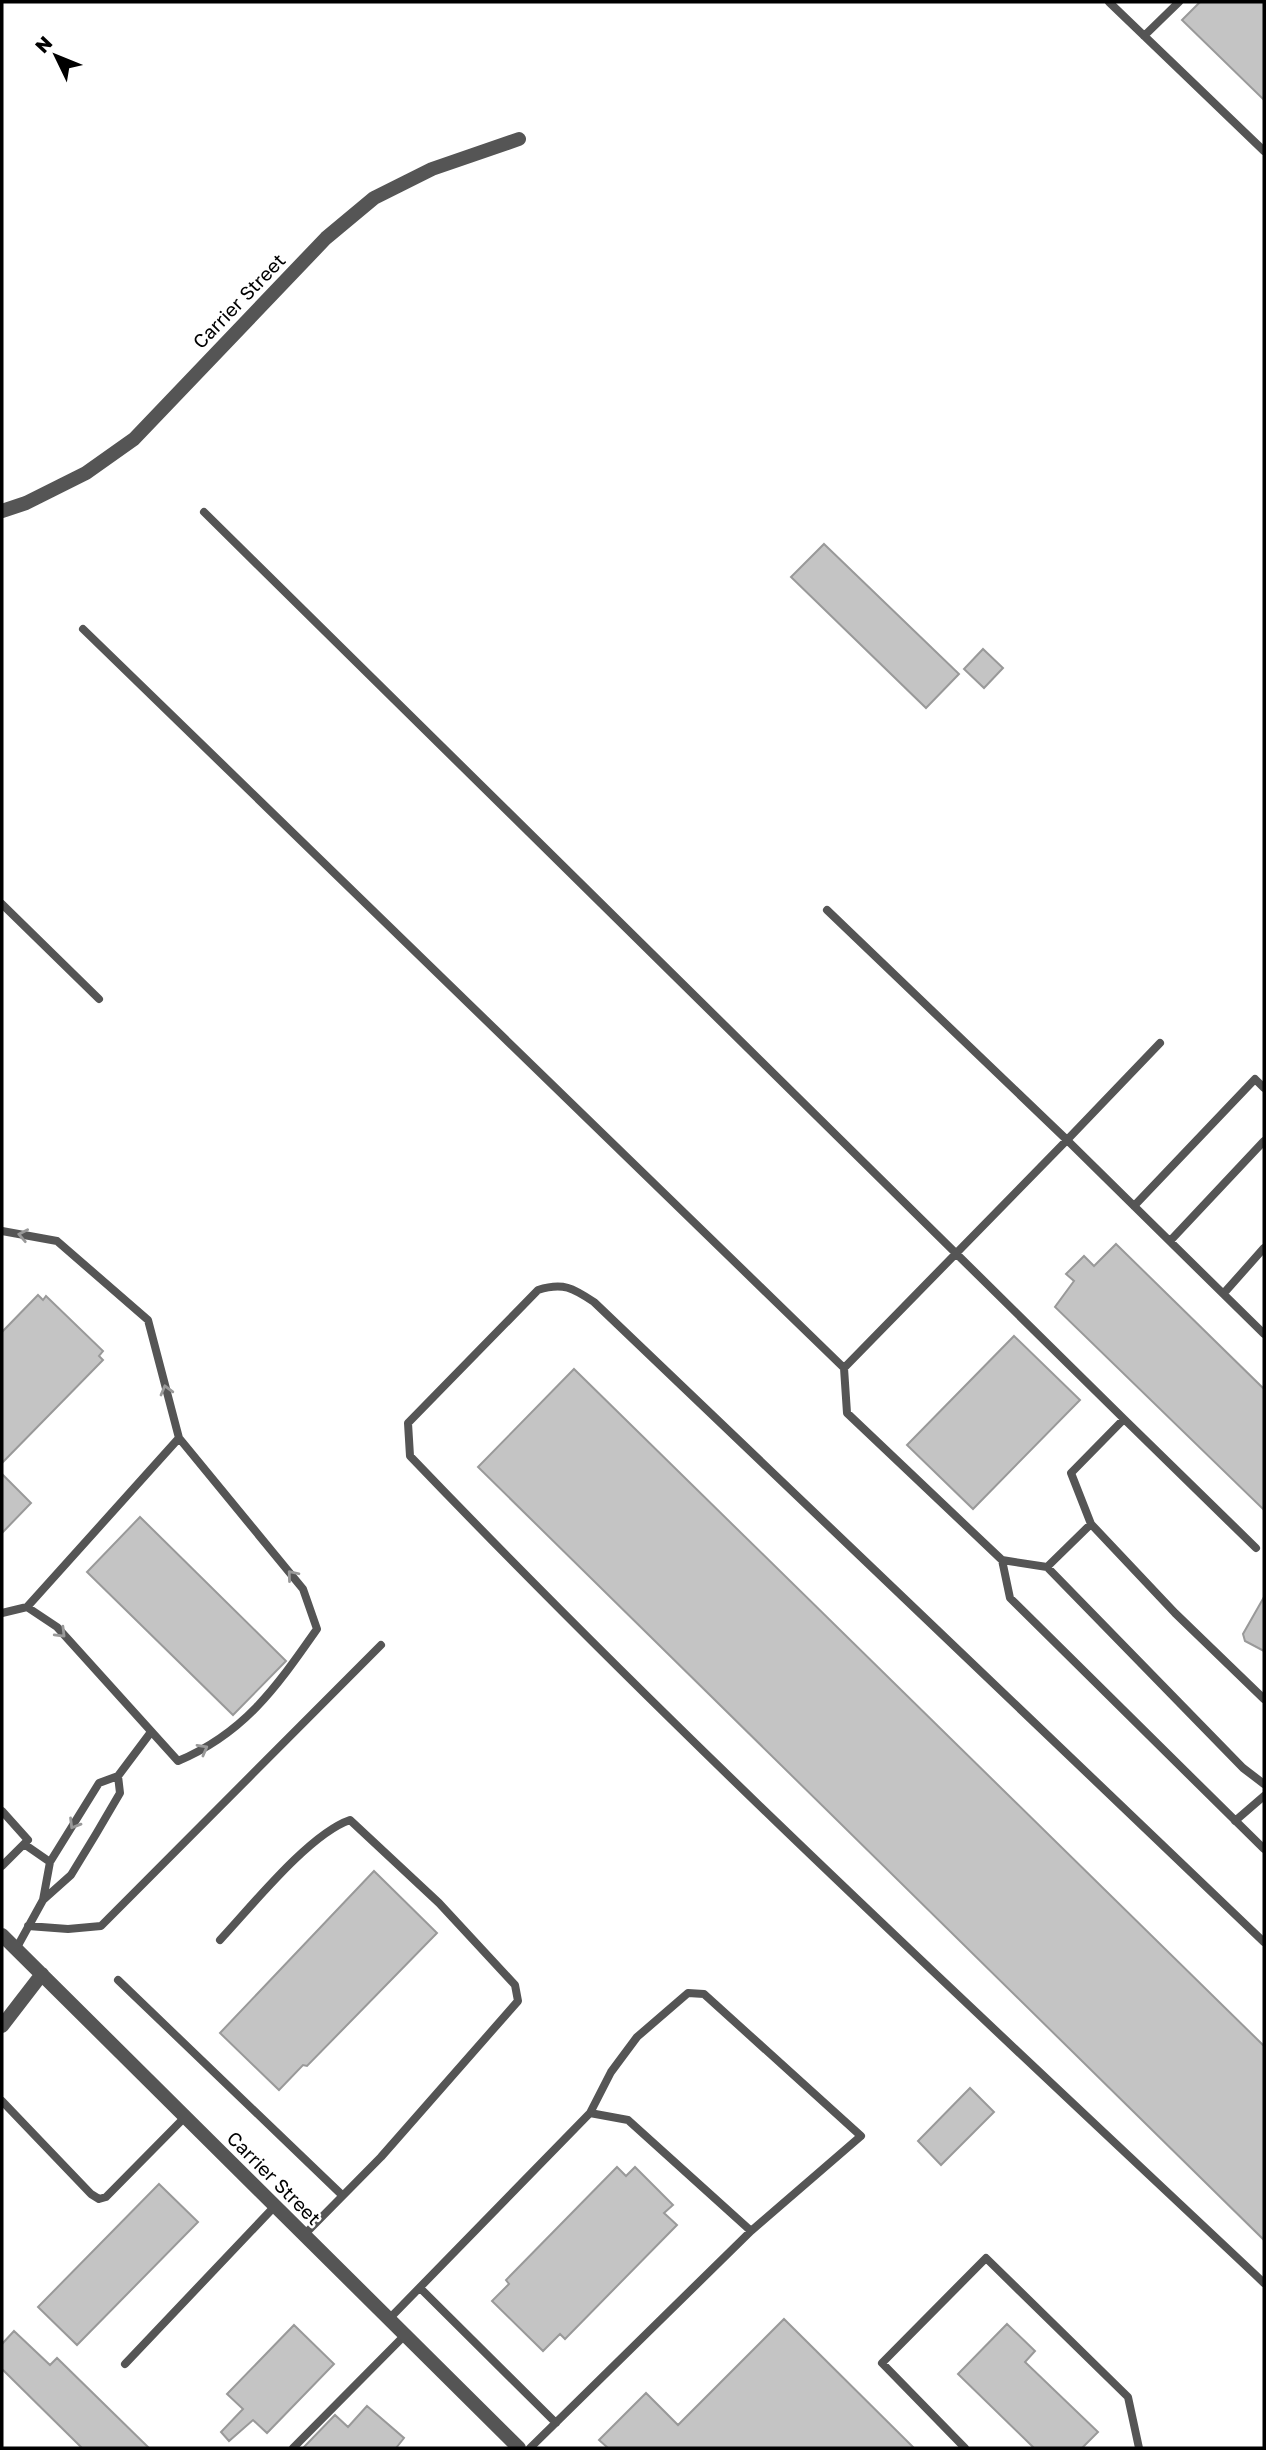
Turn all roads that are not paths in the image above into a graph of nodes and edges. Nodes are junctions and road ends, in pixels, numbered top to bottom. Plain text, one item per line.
1 (1109, 2) edge
2 (1179, 2) edge
3 (1144, 36) junction
4 (519, 139) dead end
5 (1264, 151) edge
6 (2, 511) edge
7 (204, 512) dead end
8 (83, 629) dead end
9 (2, 904) edge
10 (827, 910) dead end
11 (99, 999) dead end
12 (1160, 1043) dead end
13 (1264, 1088) edge
14 (1067, 1140) junction
15 (1264, 1142) edge
16 (1134, 1206) junction
17 (2, 1231) edge
18 (1170, 1241) junction
19 (1264, 1248) edge
20 (956, 1253) junction
21 (1224, 1293) junction
22 (1264, 1334) edge
23 (844, 1368) junction
24 (1124, 1419) junction
25 (179, 1438) junction
26 (1091, 1524) junction
27 (1256, 1548) dead end
28 (1002, 1560) junction
29 (1047, 1567) junction
30 (27, 1608) junction
31 (2, 1613) edge
32 (381, 1645) dead end
33 (1264, 1699) edge
34 (150, 1732) junction
35 (118, 1776) junction
36 (1264, 1784) edge
37 (1264, 1796) edge
38 (2, 1811) edge
39 (1236, 1821) junction
40 (24, 1843) junction
41 (1264, 1849) edge
42 (50, 1862) junction
43 (2, 1866) edge
44 (43, 1900) junction
45 (28, 1926) junction
46 (2, 1935) edge
47 (220, 1940) dead end
48 (1264, 1941) edge
49 (16, 1949) junction
50 (41, 1974) junction
51 (118, 1980) dead end
52 (2, 2026) edge
53 (2, 2101) edge
54 (590, 2113) junction
55 (185, 2117) junction
56 (342, 2195) junction
57 (275, 2206) junction
58 (751, 2231) junction
59 (304, 2235) junction
60 (1264, 2283) edge
61 (420, 2288) junction
62 (389, 2319) junction
63 (404, 2334) junction
64 (125, 2364) dead end
65 (556, 2423) junction
66 (293, 2448) edge
67 (519, 2448) edge
68 (530, 2448) edge
69 (965, 2448) edge
70 (1139, 2448) edge

1 - 3 lane
2 - 3 lane
3 - 5 lane
4 - 6 street, Carrier Street
7 - 20 lane
8 - 23 lane
9 - 11 lane
10 - 14 lane
12 - 14 lane
13 - 16 lane
14 - 16 lane
14 - 20 lane
15 - 18 lane
16 - 18 lane
25 -> 17 lane
18 - 21 lane
19 - 21 lane
20 - 23 lane
20 - 24 lane
21 - 22 lane
23 - 28 lane
24 - 26 lane
24 - 27 lane
25 - 30 lane
34 -> 25 lane
26 - 29 lane
26 - 33 lane
28 - 29 lane
28 - 39 lane
29 - 36 lane
30 - 31 lane
30 -> 34 lane
32 - 45 lane
34 - 35 lane
35 -> 42 lane
35 - 44 lane
37 - 39 lane
38 - 40 lane
39 - 41 lane
40 - 42 lane
40 - 43 lane
42 - 44 lane
44 - 45 lane
45 - 49 lane
46 - 49 street, Carrier Street
47 - 56 lane
48 - 60 lane
49 - 50 street, Carrier Street
50 - 52 street
50 - 55 street, Carrier Street
51 - 56 lane
53 - 55 lane
54 - 58 lane
54 - 58 lane
54 - 61 lane
55 - 57 street, Carrier Street
56 - 59 lane
57 - 59 street, Carrier Street
57 - 64 lane
58 - 65 lane
59 - 62 street, Carrier Street
61 - 62 lane
61 - 65 lane
62 - 63 street, Carrier Street
63 - 66 lane
63 - 67 street, Carrier Street
65 - 68 lane
69 - 70 lane

